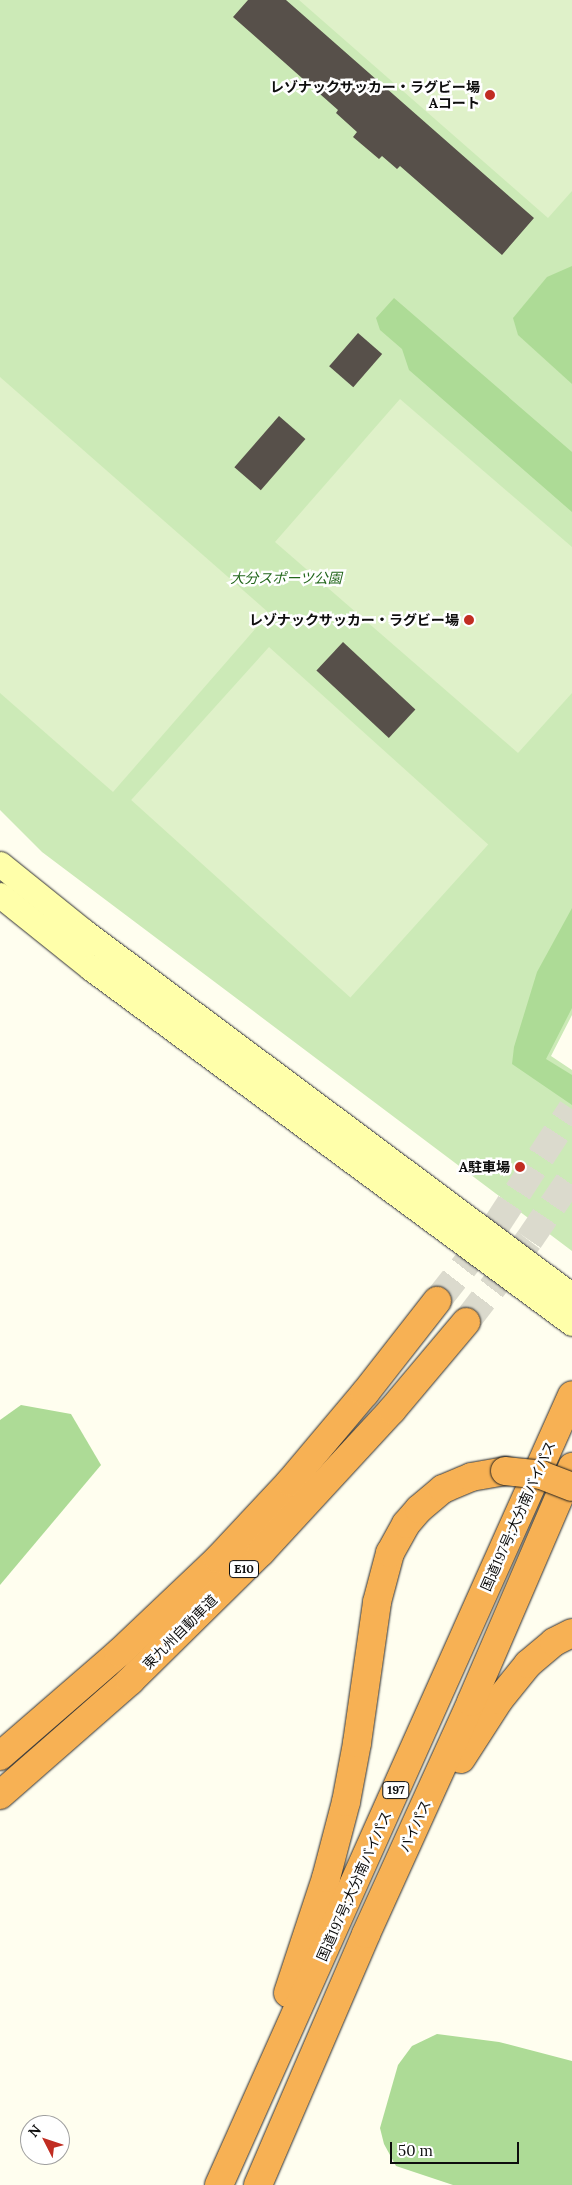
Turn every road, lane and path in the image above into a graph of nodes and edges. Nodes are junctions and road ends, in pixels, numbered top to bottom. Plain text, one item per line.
1 (0, 864) edge
2 (0, 895) edge
3 (572, 1296) edge
4 (437, 1301) tunnel mouth
5 (466, 1322) tunnel mouth
6 (572, 1323) edge
7 (572, 1395) edge
8 (572, 1467) edge
9 (572, 1487) edge
10 (572, 1633) edge
11 (0, 1756) edge
12 (0, 1795) edge
13 (308, 2069) junction
14 (207, 2185) edge
15 (219, 2185) edge
16 (258, 2185) edge

1 - 3 street
2 - 6 street
4 - 11 highway, 東九州自動車道 / E10
5 - 12 highway, 東九州自動車道 / E10
7 - 15 highway, 国道197号;大分南バイパス / 197
8 - 13 highway, バイパス / 197
9 - 14 highway, bridge
10 - 13 highway
13 - 16 highway, バイパス / 197

